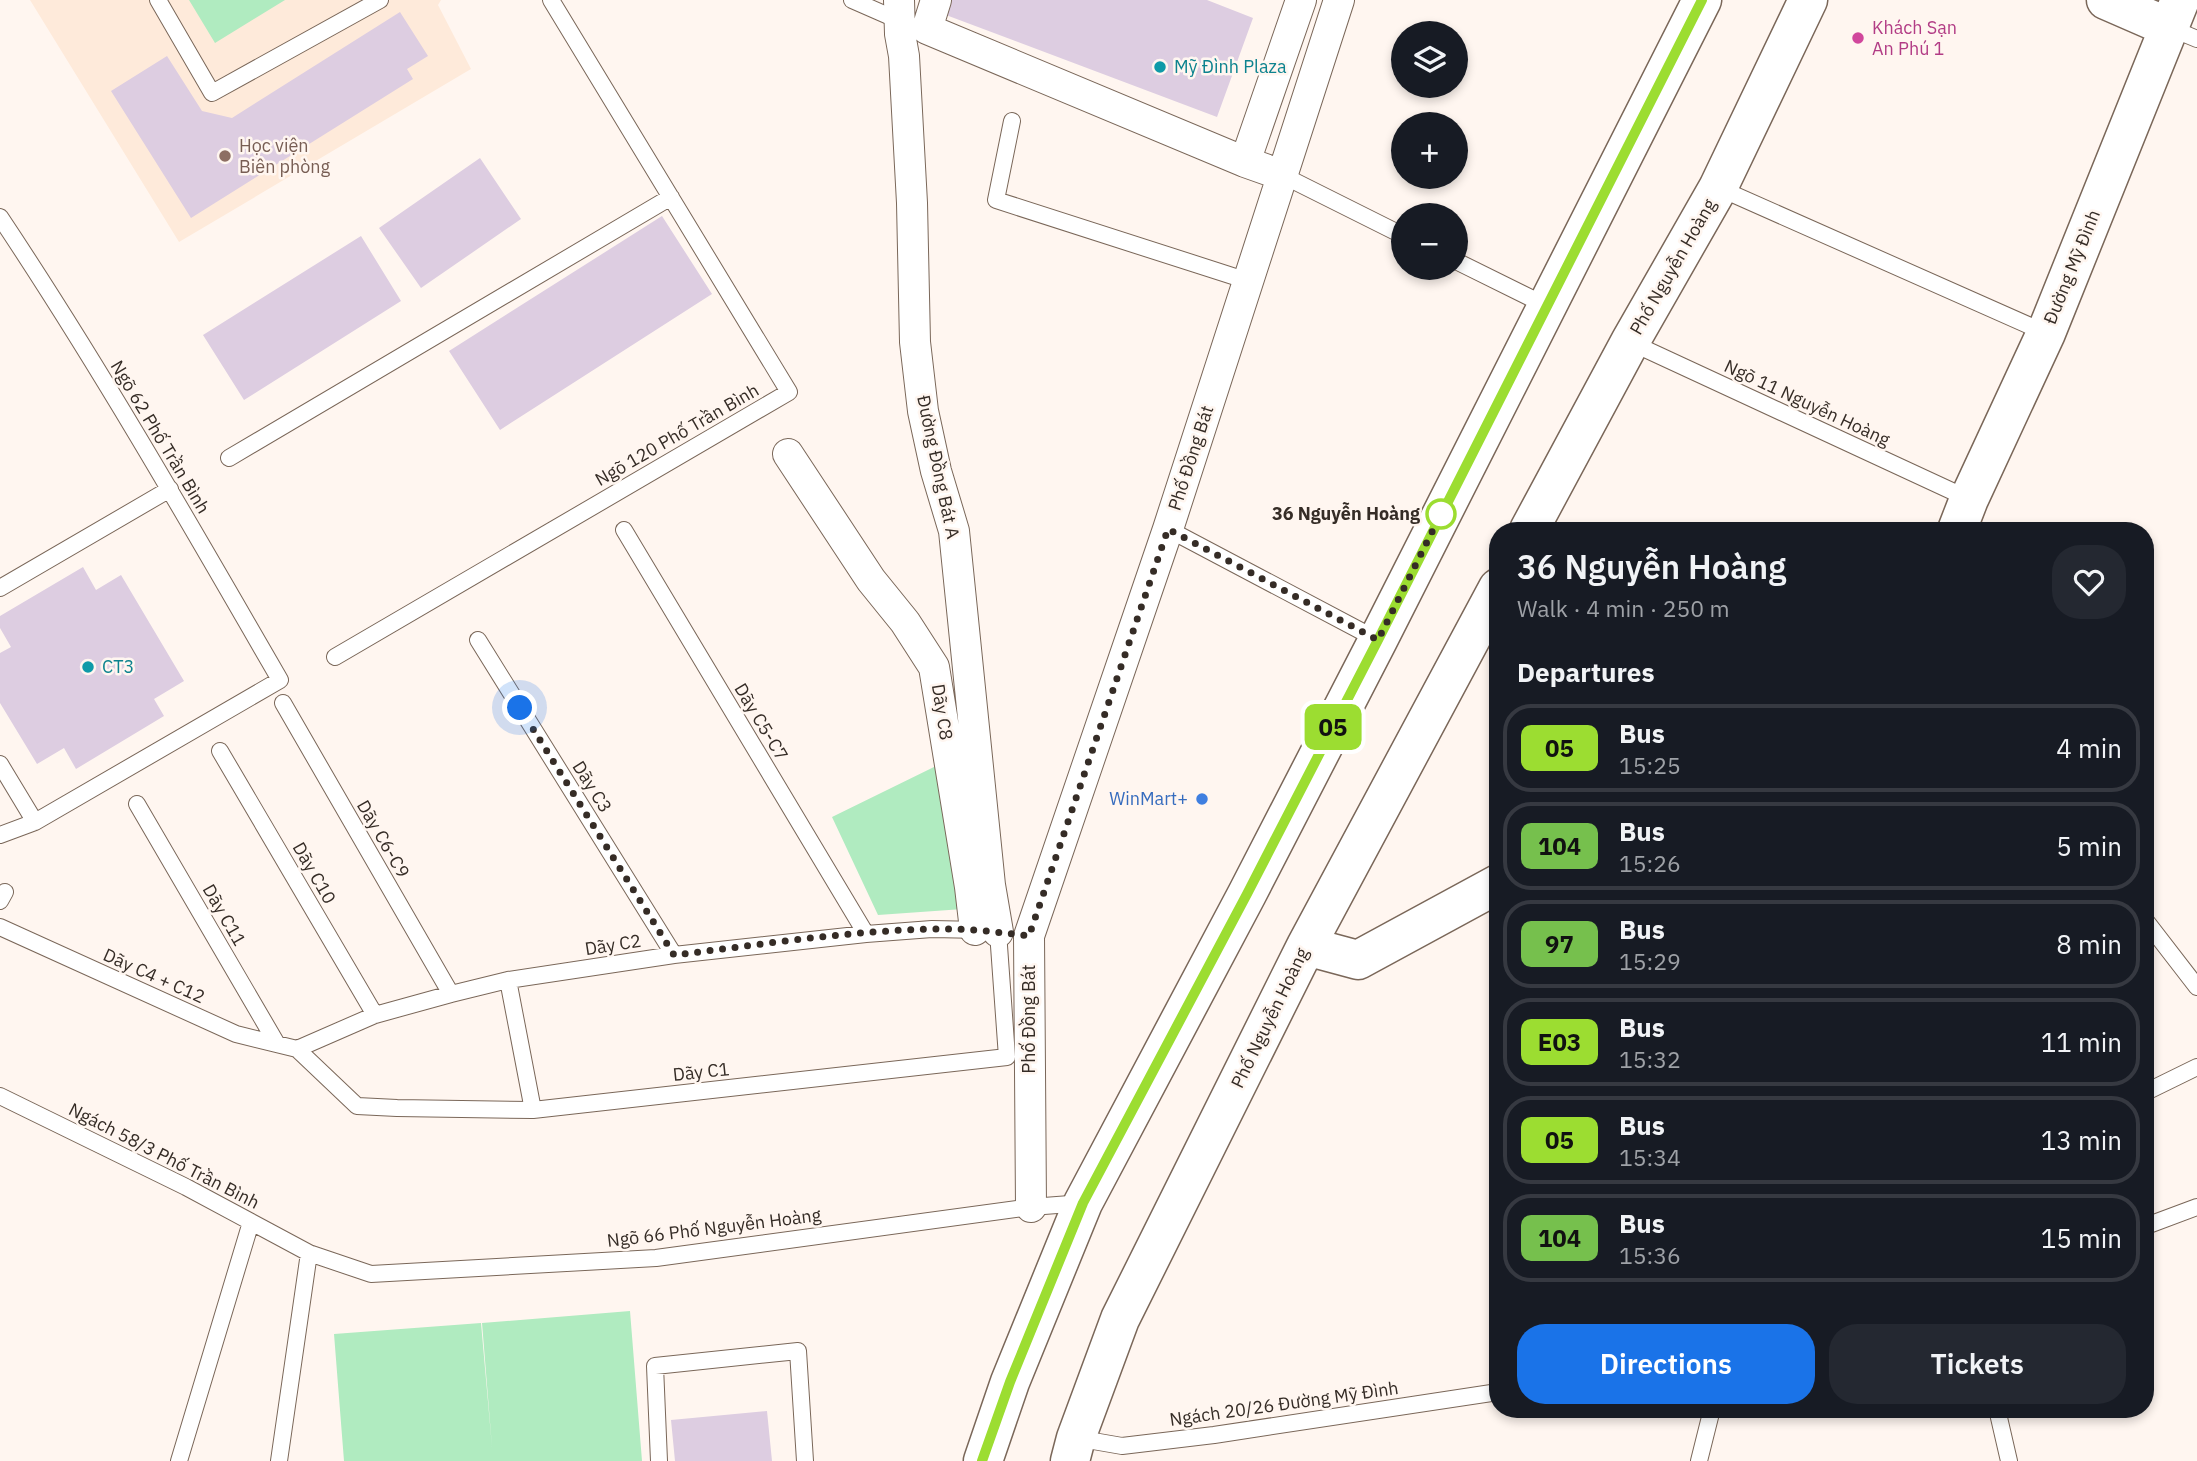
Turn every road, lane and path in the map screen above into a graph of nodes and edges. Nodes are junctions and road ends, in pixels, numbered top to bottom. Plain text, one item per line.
1 (158, 0) edge
2 (380, 0) edge
3 (551, 0) edge
4 (852, 0) edge
5 (936, 0) edge
6 (1301, 0) edge
7 (1339, 0) edge
8 (1702, 0) edge
9 (1808, 0) edge
10 (2106, 0) edge
11 (899, 10) edge
12 (2182, 22) edge
13 (1012, 121) dead end
14 (1245, 162) junction
15 (1282, 176) junction
16 (1718, 188) junction
17 (671, 197) junction
18 (0, 217) edge
19 (1391, 230) edge
20 (1468, 267) edge
21 (1248, 281) junction
22 (1547, 306) junction
23 (2046, 333) junction
24 (1630, 342) junction
25 (788, 454) dead end
26 (229, 458) dead end
27 (170, 489) junction
28 (1963, 515) edge
29 (1533, 522) edge
30 (1168, 529) junction
31 (624, 530) dead end
32 (0, 588) edge
33 (1489, 605) edge
34 (478, 640) dead end
35 (1378, 640) junction
36 (335, 657) dead end
37 (283, 704) dead end
38 (220, 751) dead end
39 (0, 764) edge
40 (138, 804) dead end
41 (35, 822) junction
42 (0, 835) edge
43 (1489, 889) edge
44 (0, 927) edge
45 (986, 931) junction
46 (2154, 931) edge
47 (866, 933) junction
48 (1029, 936) junction
49 (1306, 946) junction
50 (674, 955) junction
51 (508, 981) junction
52 (2197, 987) edge
53 (451, 994) junction
54 (375, 1015) junction
55 (277, 1044) junction
56 (297, 1049) junction
57 (2197, 1067) edge
58 (2154, 1088) edge
59 (0, 1096) edge
60 (533, 1110) junction
61 (1083, 1203) junction
62 (1031, 1207) junction
63 (2197, 1207) edge
64 (251, 1222) junction
65 (2154, 1223) edge
66 (309, 1253) junction
67 (1489, 1393) edge
68 (1710, 1418) edge
69 (1999, 1418) edge
70 (1076, 1453) edge
71 (179, 1461) edge
72 (279, 1461) edge
73 (659, 1461) edge
74 (805, 1461) edge
75 (983, 1461) edge
76 (1699, 1461) edge
77 (2009, 1461) edge

1 - 2 lane
3 - 17 lane, Ngõ 120 Phố Trần Bình
4 - 11 lane
5 - 14 street
6 - 14 street
7 - 15 street, Phố Đồng Bát
8 - 22 main road
9 - 16 main road, Phố Nguyễn Hoàng
10 - 12 main road
11 - 45 street, Đường Đồng Bát A
12 - 23 main road, Đường Mỹ Đình
13 - 21 lane
14 - 15 street
15 - 19 lane
15 - 21 street, Phố Đồng Bát
16 - 23 lane
16 - 24 main road, Phố Nguyễn Hoàng
17 - 26 lane
17 - 36 lane, Ngõ 120 Phố Trần Bình
18 - 27 lane, Ngõ 62 Phố Trần Bình
20 - 22 lane
21 - 30 street, Phố Đồng Bát
22 - 35 main road
23 - 28 main road, Đường Mỹ Đình
24 - 28 lane, Ngõ 11 Nguyễn Hoàng
24 - 29 main road, Phố Nguyễn Hoàng
25 - 45 street, Dãy C8
27 - 32 lane
27 - 41 lane, Ngõ 62 Phố Trần Bình
30 - 35 lane
30 - 48 street, Phố Đồng Bát
31 - 47 lane, Dãy C5-C7
33 - 49 main road, Phố Nguyễn Hoàng
34 - 50 lane, Dãy C3
35 - 61 main road
37 - 53 lane, Dãy C6-C9
38 - 54 lane, Dãy C10
39 - 41 lane
40 - 55 lane, Dãy C11
41 - 42 lane
43 - 49 main road
44 - 55 lane, Dãy C4 + C12
45 - 47 lane, Dãy C2
45 - 48 lane, Dãy C2
45 - 60 lane, Dãy C1
46 - 52 lane
47 - 50 lane, Dãy C2
48 - 62 street, Phố Đồng Bát
49 - 70 main road, Phố Nguyễn Hoàng
50 - 51 lane, Dãy C2
51 - 53 lane, Dãy C2
51 - 60 lane
53 - 54 lane, Dãy C2
54 - 56 lane, Dãy C2
55 - 56 lane, Dãy C4 + C12
56 - 60 lane, Dãy C1
57 - 58 lane
59 - 64 lane, Ngách 58/3 Phố Trần Bình
61 - 62 lane, Ngõ 66 Phố Nguyễn Hoàng
61 - 75 main road
62 - 66 lane, Ngõ 66 Phố Nguyễn Hoàng
63 - 65 lane
64 - 66 lane, Ngách 58/3 Phố Trần Bình
64 - 71 lane
66 - 72 lane
67 - 70 lane, Ngách 20/26 Đường Mỹ Đình
68 - 76 lane
69 - 77 lane
73 - 74 lane

